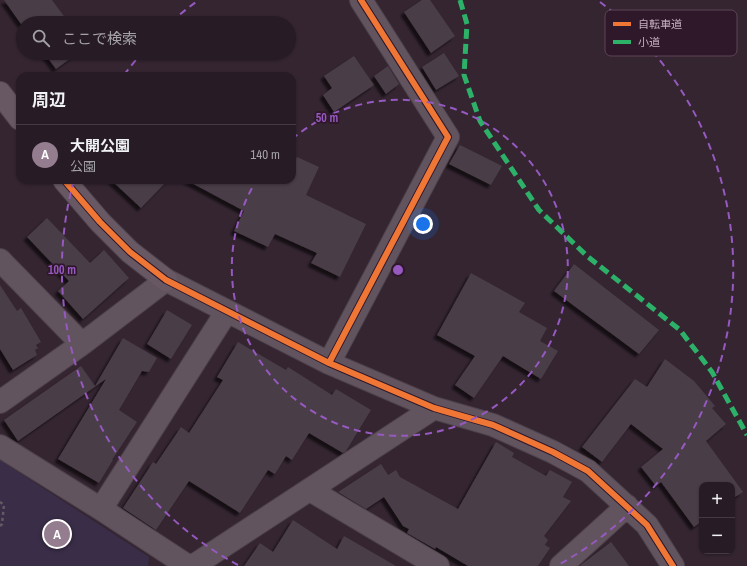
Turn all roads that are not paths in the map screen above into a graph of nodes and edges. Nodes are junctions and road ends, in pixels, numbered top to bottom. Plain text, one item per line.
1 (361, 0) edge
2 (0, 93) edge
3 (16, 114) edge
4 (67, 184) edge
5 (0, 260) edge
6 (166, 280) junction
7 (227, 311) junction
8 (82, 344) junction
9 (329, 363) junction
10 (0, 402) edge
11 (434, 408) junction
12 (0, 446) edge
13 (310, 490) junction
14 (626, 506) junction
15 (101, 509) junction
16 (188, 566) edge
17 (193, 566) edge
18 (438, 566) edge
19 (561, 566) edge
20 (673, 566) edge

1 - 9 street
2 - 3 street
4 - 6 street
5 - 8 street
6 - 7 street
6 - 8 street
7 - 9 street
7 - 15 street
8 - 10 street
9 - 11 street
11 - 13 street
11 - 14 street
12 - 15 street
13 - 17 street
13 - 18 street
14 - 19 street
14 - 20 street
15 - 16 street

